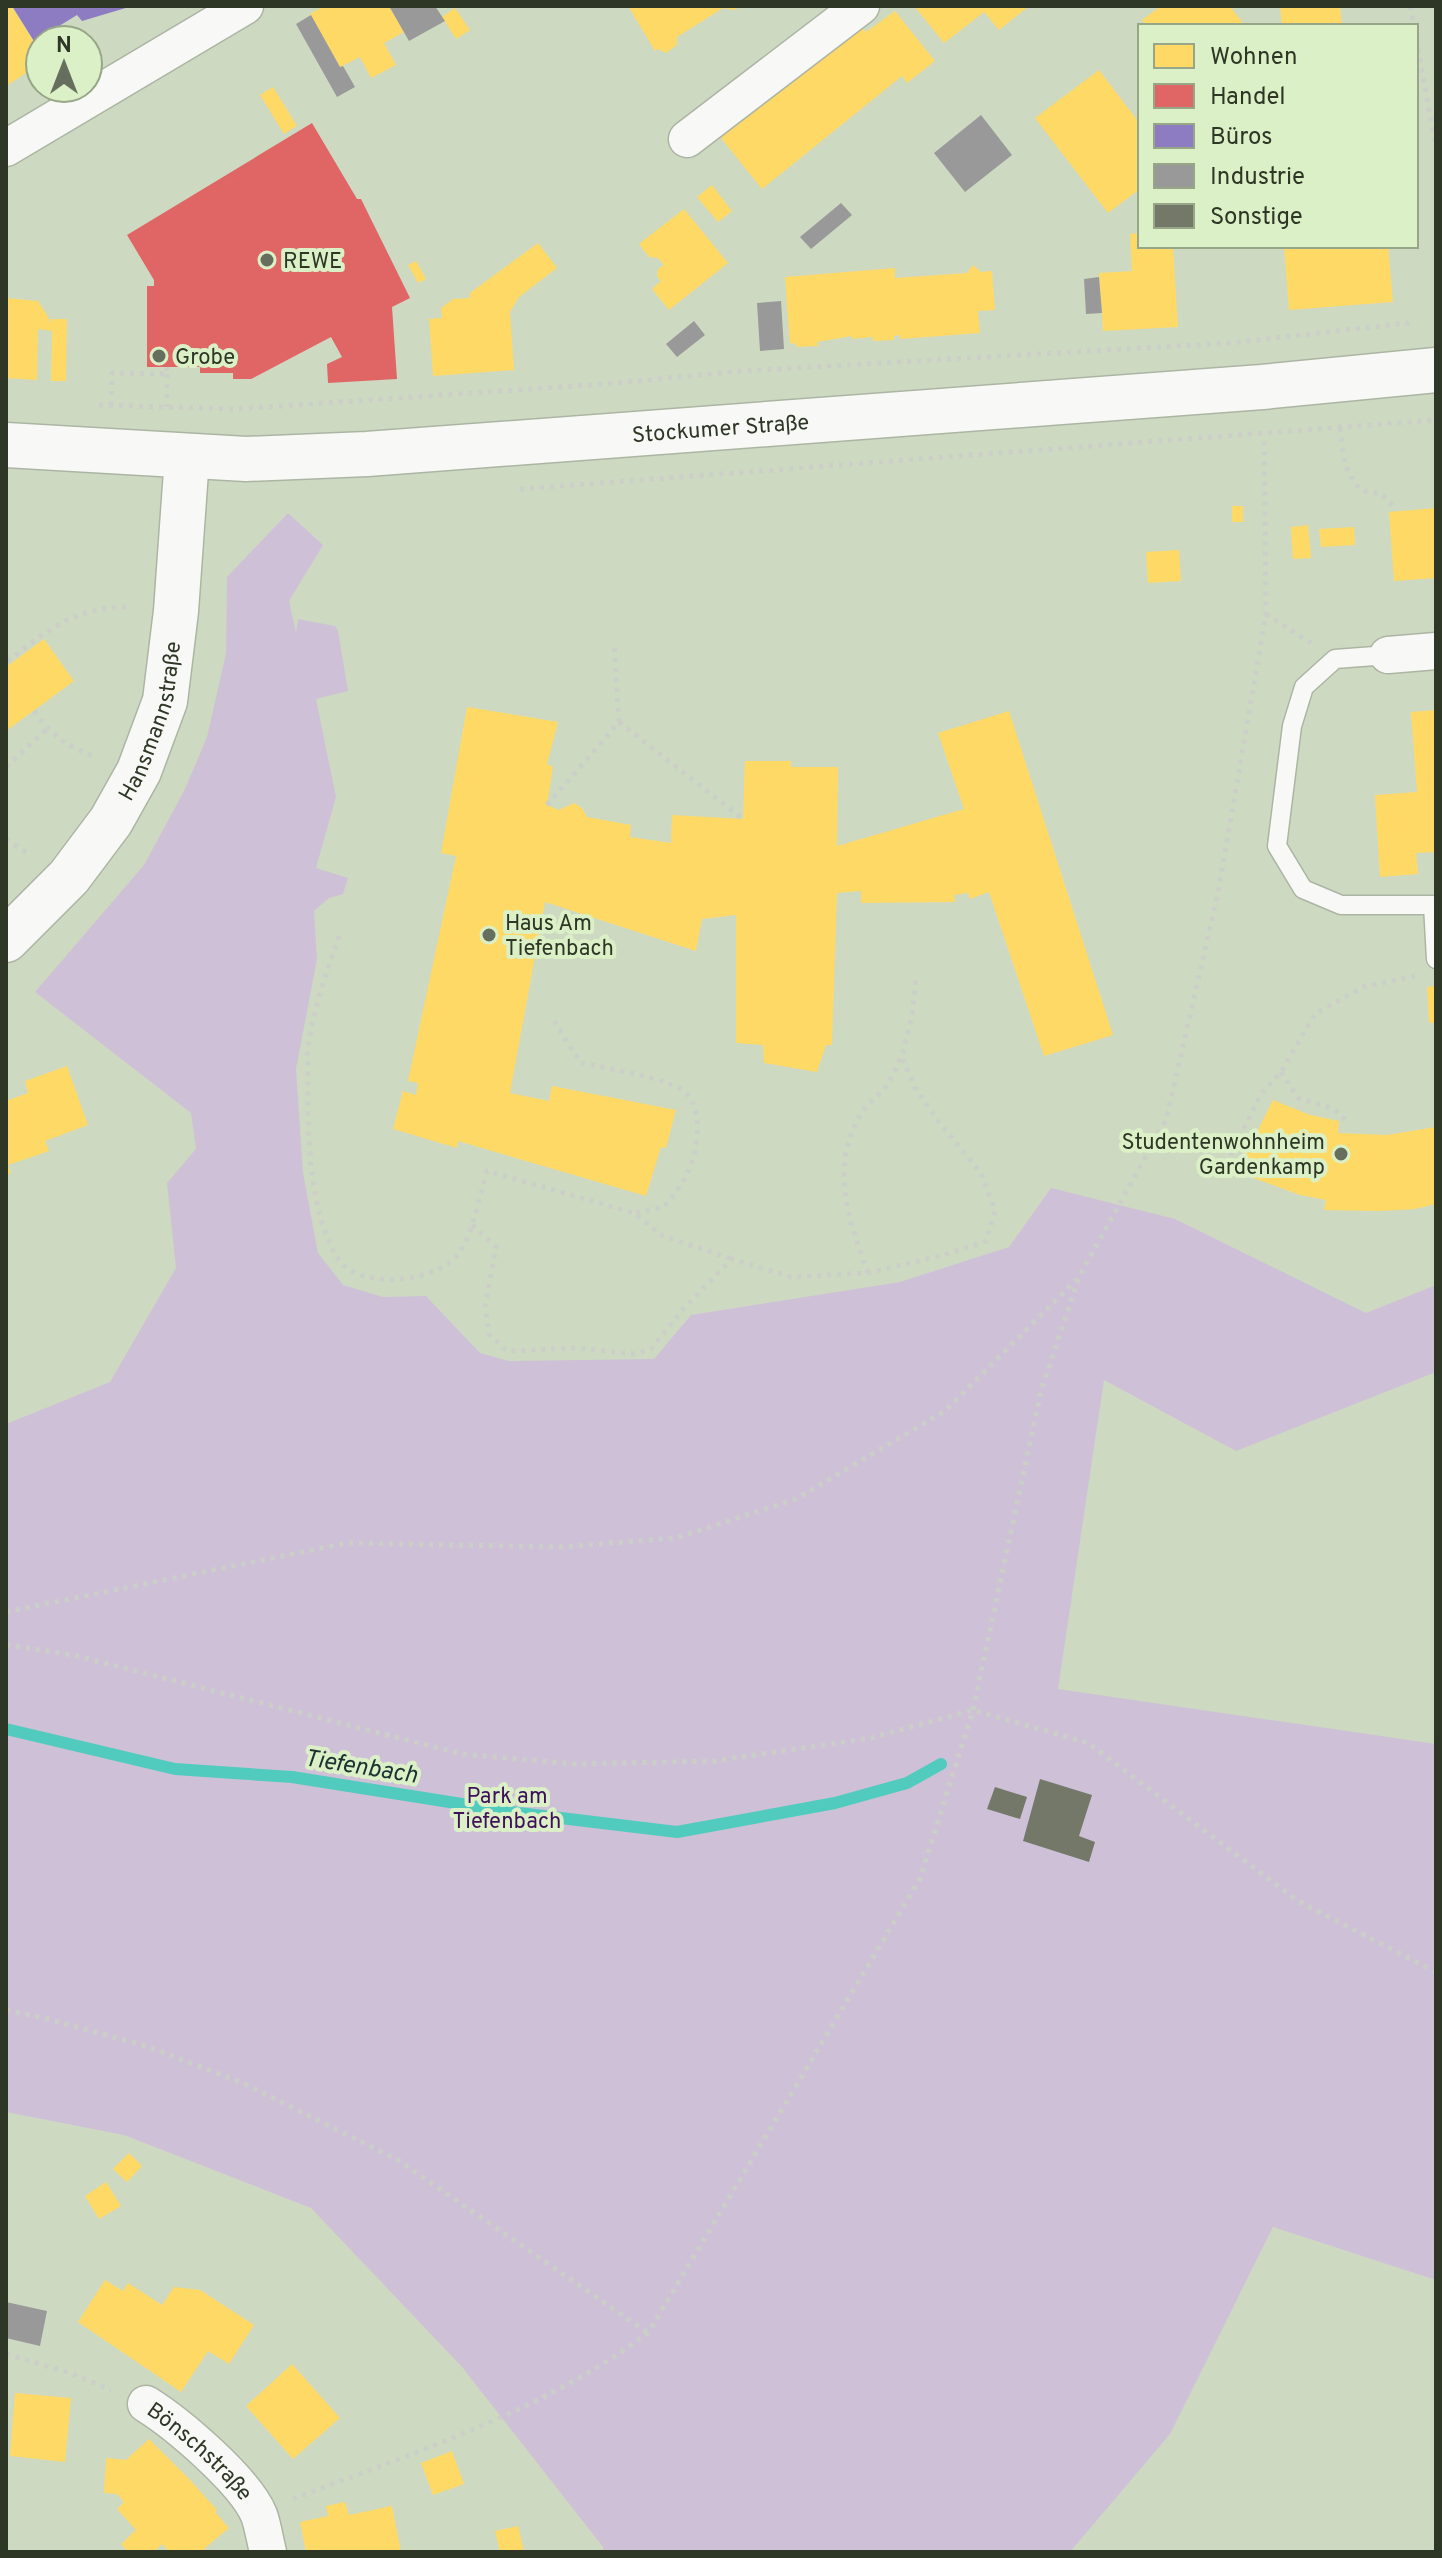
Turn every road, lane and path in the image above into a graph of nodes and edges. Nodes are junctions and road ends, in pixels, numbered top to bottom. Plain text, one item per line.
1 (245, 6) edge
2 (861, 6) edge
3 (1418, 50) edge
4 (687, 139) dead end
5 (1436, 147) edge
6 (6, 148) edge
7 (1407, 323) dead end
8 (1436, 370) edge
9 (96, 404) dead end
10 (111, 405) junction
11 (167, 407) junction
12 (1436, 420) edge
13 (1340, 428) junction
14 (1264, 435) junction
15 (6, 445) edge
16 (187, 457) junction
17 (517, 489) dead end
18 (1396, 509) dead end
19 (132, 607) dead end
20 (1266, 614) junction
21 (614, 643) dead end
22 (1436, 651) edge
23 (1388, 655) joint
24 (1335, 659) junction
25 (7, 661) edge
26 (34, 711) dead end
27 (619, 722) junction
28 (47, 729) junction
29 (94, 756) dead end
30 (6, 767) edge
31 (547, 805) dead end
32 (743, 819) dead end
33 (6, 839) edge
34 (28, 854) dead end
35 (339, 936) dead end
36 (6, 940) edge
37 (1436, 959) edge
38 (1421, 975) dead end
39 (916, 980) dead end
40 (554, 1021) dead end
41 (902, 1057) junction
42 (1281, 1072) junction
43 (1349, 1123) dead end
44 (1221, 1173) dead end
45 (634, 1213) junction
46 (472, 1225) junction
47 (732, 1259) junction
48 (868, 1273) junction
49 (1079, 1277) junction
50 (6, 1612) edge
51 (6, 1645) edge
52 (973, 1710) junction
53 (1436, 1972) edge
54 (6, 2010) edge
55 (648, 2333) junction
56 (6, 2354) edge
57 (146, 2404) joint
58 (258, 2513) junction
59 (268, 2552) edge

1 - 6 street
2 - 4 street
3 - 5 path
7 - 11 path
8 - 16 main road, Stockumer Straße
9 - 10 path
10 - 11 path
10 - 11 path
12 - 13 path
13 - 14 path
13 - 18 path
14 - 17 path
14 - 20 path
15 - 16 main road, Stockumer Straße
16 - 36 main road, Hansmannstraße
19 - 25 path
20 - 24 path
20 - 49 path
21 - 27 path
22 - 23 street
23 - 24 lane
24 - 37 lane
26 - 28 path
27 - 31 path
27 - 32 path
28 - 29 path
28 - 30 path
33 - 34 path
35 - 46 path
38 - 42 path
39 - 41 path
40 - 45 path
41 - 48 path
41 - 48 path
42 - 43 path
42 - 44 path
45 - 46 path
45 - 47 path
46 - 47 path
47 - 48 path
49 - 50 path
49 - 52 path
51 - 52 path
52 - 53 path
52 - 55 path
54 - 55 path
55 - 58 path
56 - 57 path, Bönschstraße
57 - 58 street, Bönschstraße
58 - 59 street, Bönschstraße

